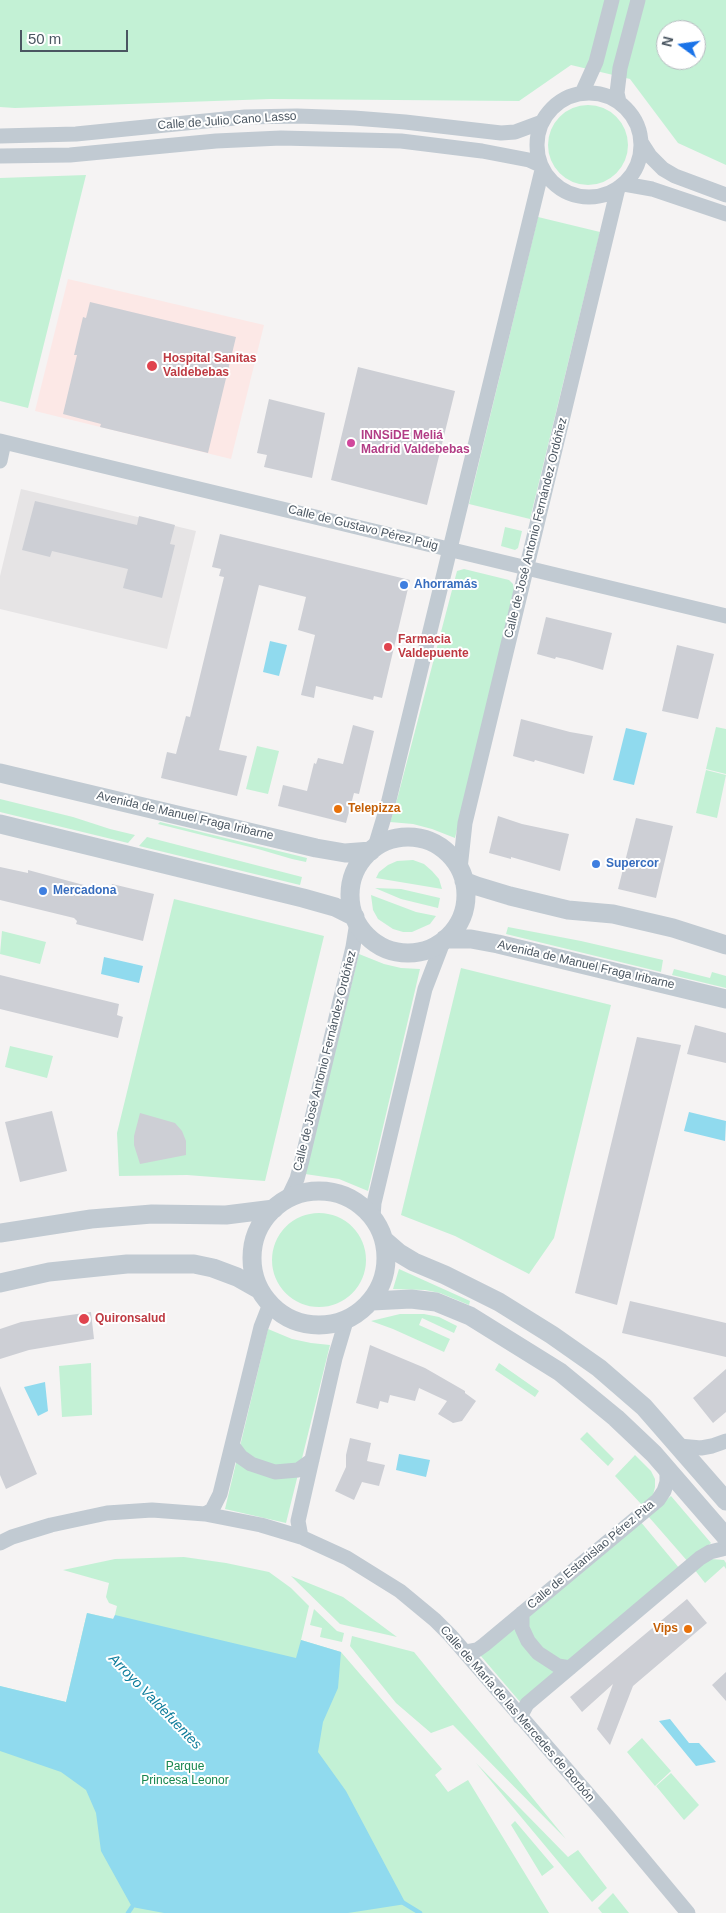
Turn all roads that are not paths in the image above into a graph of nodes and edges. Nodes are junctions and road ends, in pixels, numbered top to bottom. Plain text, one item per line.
1 (612, 0) edge
2 (638, 0) edge
3 (582, 93) junction
4 (618, 102) junction
5 (542, 122) junction
6 (0, 136) edge
7 (641, 142) junction
8 (0, 156) edge
9 (541, 167) junction
10 (621, 186) junction
11 (726, 194) edge
12 (726, 214) edge
13 (2, 441) edge
14 (0, 461) edge
15 (450, 549) junction
16 (526, 568) junction
17 (726, 616) edge
18 (0, 772) edge
19 (0, 824) edge
20 (373, 849) junction
21 (462, 875) junction
22 (356, 919) junction
23 (444, 940) junction
24 (726, 945) edge
25 (726, 999) edge
26 (281, 1204) junction
27 (373, 1217) junction
28 (0, 1233) edge
29 (384, 1240) junction
30 (0, 1283) edge
31 (265, 1297) junction
32 (372, 1301) junction
33 (346, 1321) junction
34 (726, 1441) edge
35 (232, 1446) junction
36 (678, 1446) junction
37 (312, 1460) junction
38 (667, 1469) junction
39 (726, 1501) edge
40 (205, 1514) junction
41 (0, 1528) edge
42 (300, 1537) junction
43 (726, 1537) edge
44 (6, 1540) edge
45 (726, 1548) edge
46 (522, 1613) junction
47 (466, 1652) junction
48 (570, 1668) junction
49 (520, 1717) junction
50 (688, 1913) edge

1 - 3 street
2 - 4 street
3 - 4 street
3 - 5 street
4 - 7 street
5 - 6 street, Calle de Julio Cano Lasso
5 - 9 street
7 - 10 street
7 - 11 street
8 - 9 street, Calle de Julio Cano Lasso
9 - 10 street
9 - 15 street
10 - 12 street
10 - 16 street, Calle de José Antonio Fernández Ordóñez
13 - 14 street
13 - 15 street, Calle de Gustavo Pérez Puig
15 - 16 street, Calle de Gustavo Pérez Puig
15 - 20 street
16 - 17 street, Calle de Gustavo Pérez Puig
16 - 21 street, Calle de José Antonio Fernández Ordóñez
18 - 20 street, Avenida de Manuel Fraga Iribarne
19 - 22 street
20 - 21 street
20 - 22 street
21 - 23 street
21 - 24 street
22 - 23 street
22 - 26 street, Calle de José Antonio Fernández Ordóñez
23 - 25 street, Avenida de Manuel Fraga Iribarne
23 - 27 street
26 - 27 street
26 - 28 street
26 - 31 street
27 - 29 street
29 - 32 street
29 - 36 street
30 - 31 street
31 - 33 street
31 - 35 street
32 - 33 street
32 - 38 street
33 - 37 street
34 - 36 street
35 - 37 street
35 - 40 street
36 - 39 street
37 - 42 street
38 - 43 street
38 - 46 street, Calle de Estanislao Pérez Pita
40 - 42 street, Calle de María de las Mercedes de Borbón
40 - 44 street, Calle de María de las Mercedes de Borbón
41 - 44 street
42 - 47 street, Calle de María de las Mercedes de Borbón
45 - 48 street
46 - 47 street, Calle de Estanislao Pérez Pita
46 - 48 street, Calle de Estanislao Pérez Pita
47 - 49 street, Calle de María de las Mercedes de Borbón
48 - 49 street
49 - 50 street, Calle de María de las Mercedes de Borbón

